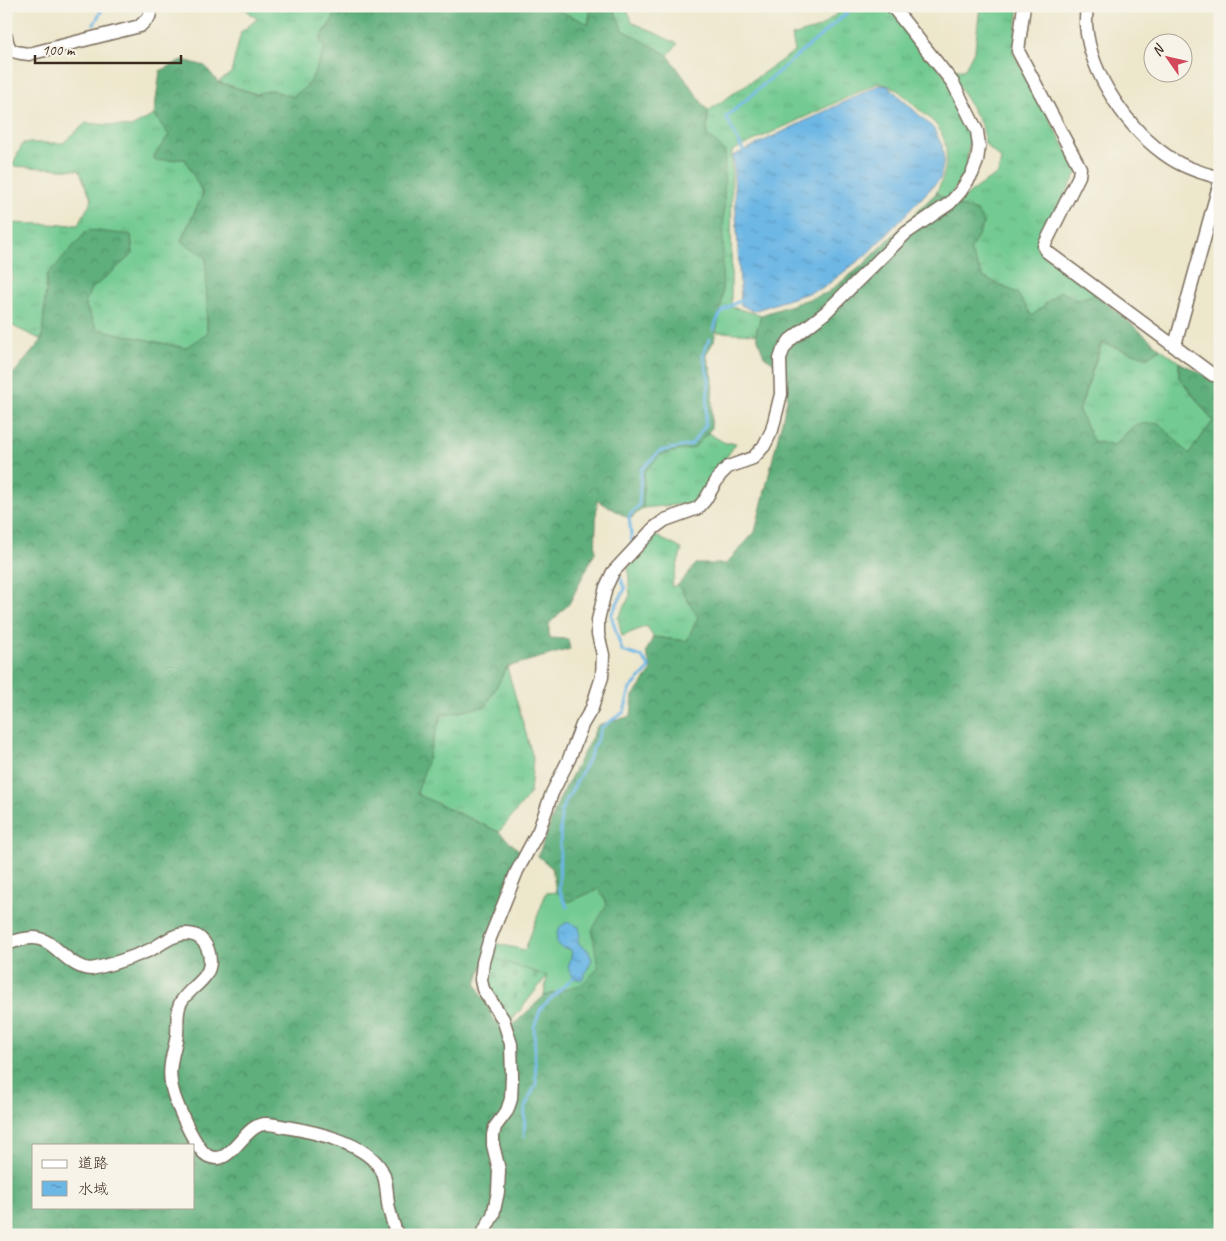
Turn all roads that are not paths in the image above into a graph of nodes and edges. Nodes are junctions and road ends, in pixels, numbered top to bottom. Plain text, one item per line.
1 (152, 6) edge
2 (892, 6) edge
3 (1024, 6) edge
4 (1087, 6) edge
5 (6, 37) edge
6 (1220, 180) edge
7 (1175, 345) junction
8 (1220, 374) edge
9 (6, 944) edge
10 (397, 1235) edge
11 (482, 1235) edge

1 - 5 street
2 - 11 street
3 - 7 street
4 - 6 street
6 - 7 street
7 - 8 street
9 - 10 street

